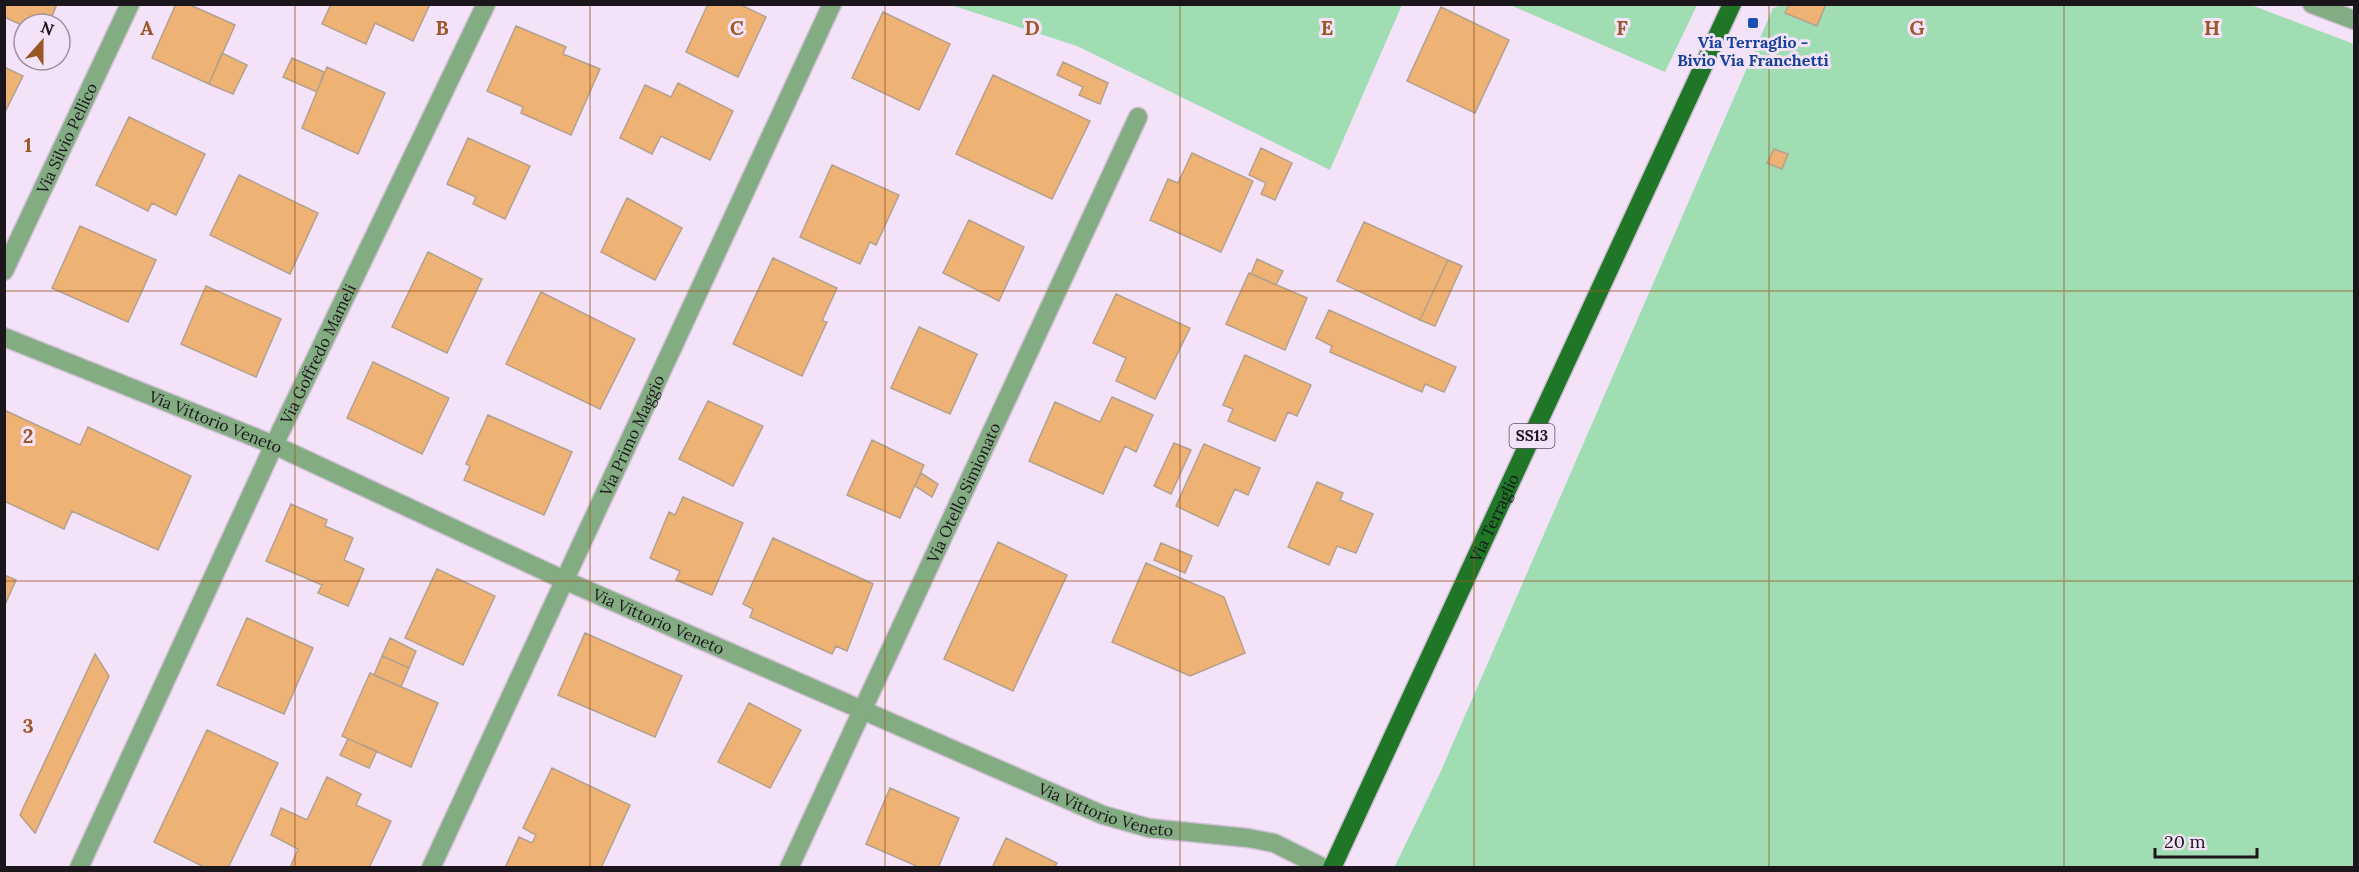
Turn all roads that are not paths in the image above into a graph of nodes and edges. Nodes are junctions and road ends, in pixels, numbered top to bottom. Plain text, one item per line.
1 (130, 4) edge
2 (486, 4) edge
3 (832, 4) edge
4 (1732, 4) edge
5 (2312, 4) edge
6 (2355, 20) edge
7 (1138, 117) dead end
8 (4, 271) edge
9 (4, 337) edge
10 (274, 445) junction
11 (564, 580) junction
12 (863, 711) junction
13 (1291, 860) edge
14 (79, 867) edge
15 (431, 867) edge
16 (789, 867) edge
17 (1324, 867) edge
18 (1332, 867) edge

1 - 8 street, Via Silvio Pellico
2 - 10 street, Via Goffredo Mameli
3 - 11 street, Via Primo Maggio
4 - 18 main road, Via Terraglio / SS13
5 - 6 street
7 - 12 street, Via Otello Simionato
9 - 10 street, Via Vittorio Veneto
10 - 11 street, Via Vittorio Veneto
10 - 14 street, Via Goffredo Mameli
11 - 12 street, Via Vittorio Veneto
11 - 15 street, Via Primo Maggio
12 - 13 street, Via Vittorio Veneto
12 - 16 street, Via Otello Simionato
13 - 17 street, Via Vittorio Veneto

